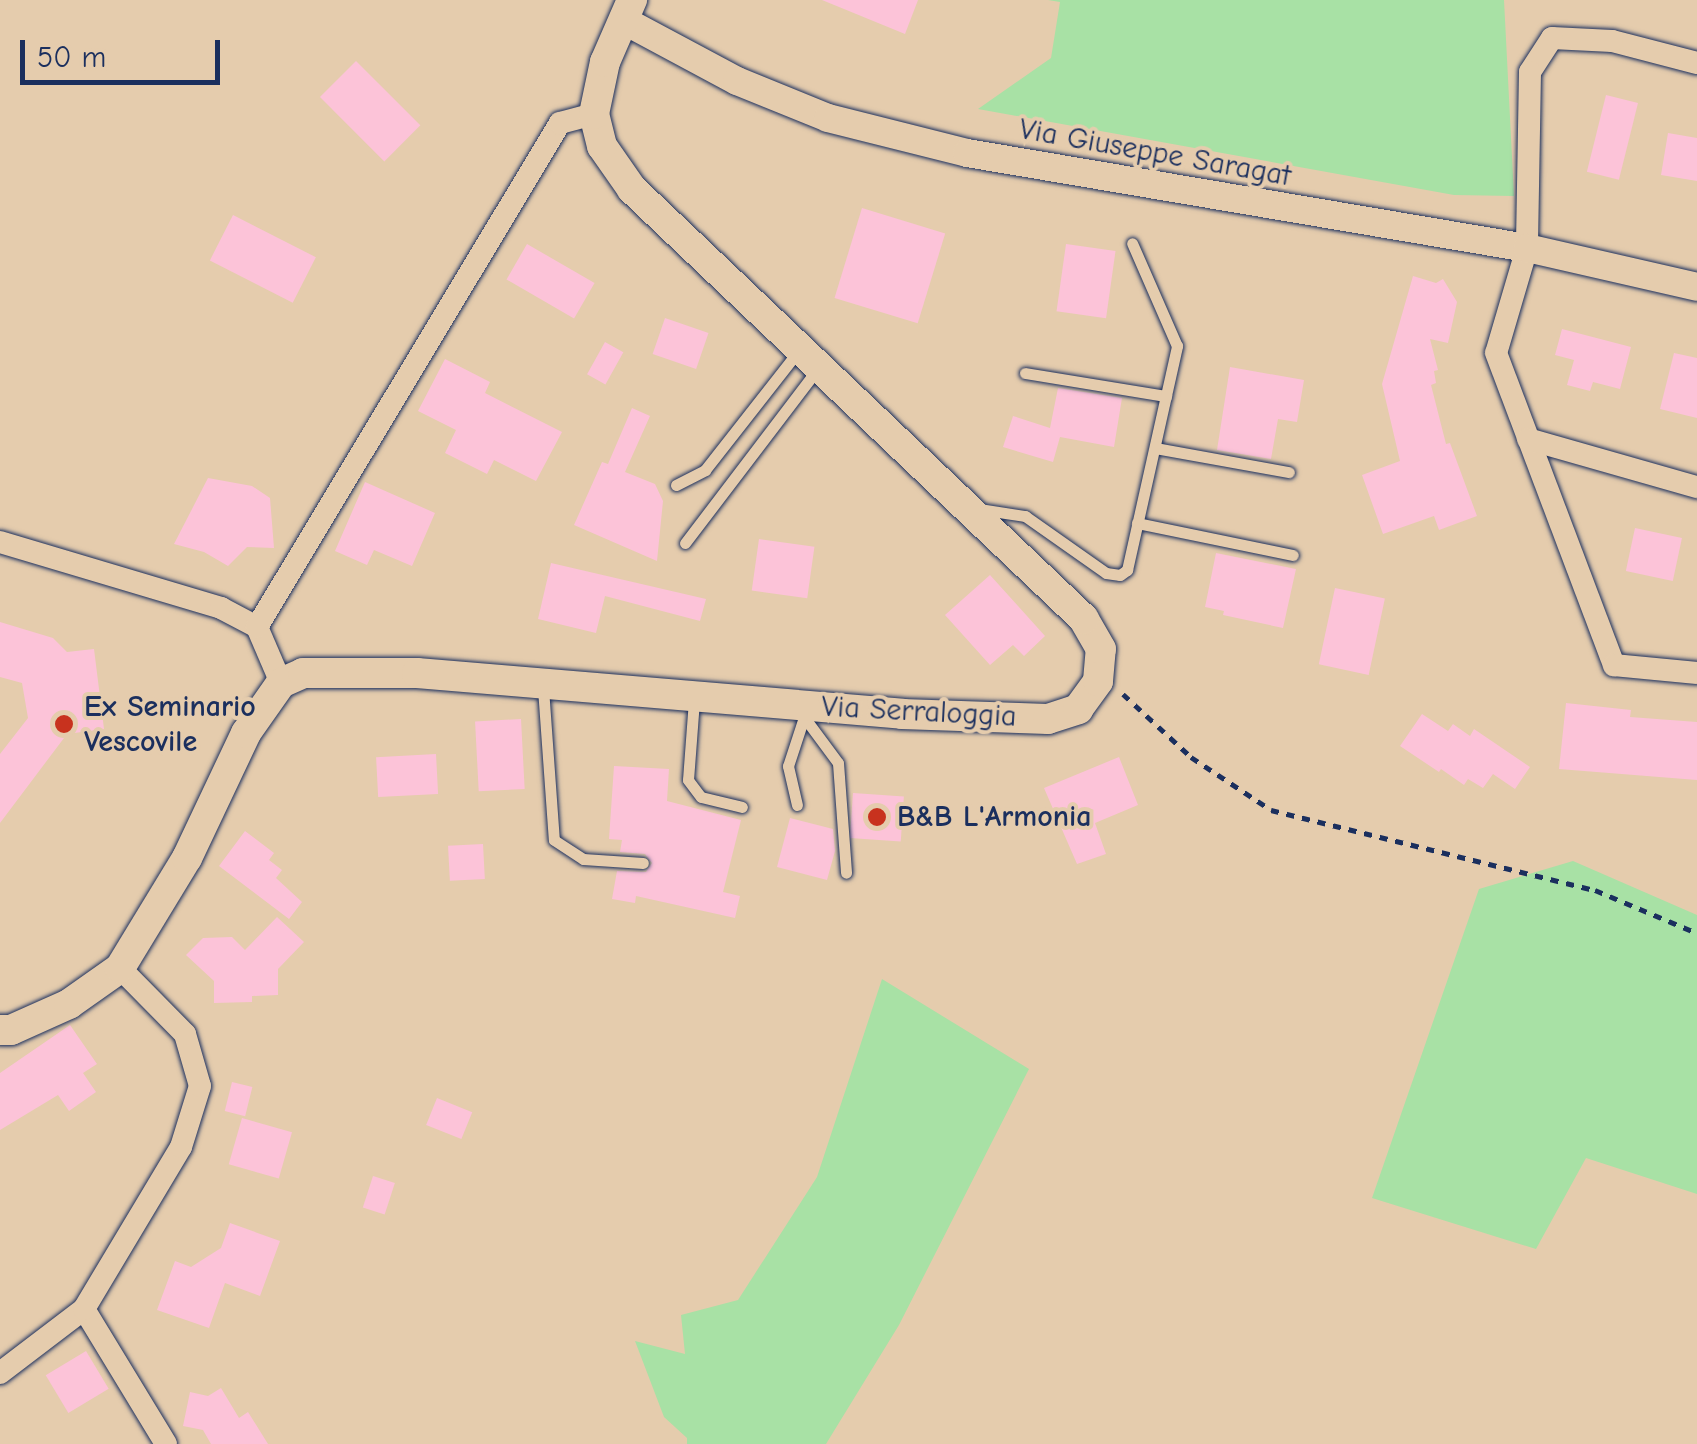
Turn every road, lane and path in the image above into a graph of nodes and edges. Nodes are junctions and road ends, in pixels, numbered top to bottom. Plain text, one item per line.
1 (627, 10) edge
2 (1697, 63) edge
3 (594, 114) junction
4 (1132, 243) dead end
5 (1527, 248) junction
6 (1697, 287) edge
7 (809, 358) junction
8 (1025, 373) dead end
9 (1166, 396) junction
10 (1528, 439) junction
11 (1154, 448) junction
12 (1289, 472) dead end
13 (676, 485) dead end
14 (1697, 487) edge
15 (968, 509) junction
16 (1137, 523) junction
17 (0, 542) edge
18 (686, 542) dead end
19 (1293, 555) dead end
20 (257, 627) junction
21 (1099, 671) junction
22 (1697, 673) edge
23 (281, 683) junction
24 (542, 684) junction
25 (695, 696) junction
26 (807, 712) junction
27 (798, 805) dead end
28 (742, 807) dead end
29 (642, 863) dead end
30 (846, 873) dead end
31 (1697, 933) edge
32 (120, 968) junction
33 (0, 1030) edge
34 (84, 1308) junction
35 (0, 1373) edge
36 (166, 1444) edge

1 - 3 main road
1 - 5 street, Via Giuseppe Saragat
2 - 5 street
3 - 7 main road
3 - 20 street
4 - 9 lane
5 - 6 street, Via Giuseppe Saragat
5 - 10 street
7 - 13 lane
7 - 15 main road
7 - 18 lane
8 - 9 lane
9 - 11 lane
10 - 14 street
10 - 22 street
11 - 12 lane
11 - 16 lane
15 - 16 lane
15 - 21 main road
16 - 19 lane
17 - 20 street
20 - 23 street
21 - 26 main road, Via Serraloggia
21 - 31 path
23 - 24 main road, Via Serraloggia
23 - 32 main road
24 - 25 main road, Via Serraloggia
24 - 29 lane
25 - 26 main road, Via Serraloggia
25 - 28 lane
26 - 27 lane
26 - 30 lane
32 - 33 main road
32 - 34 street
34 - 35 street
34 - 36 street

